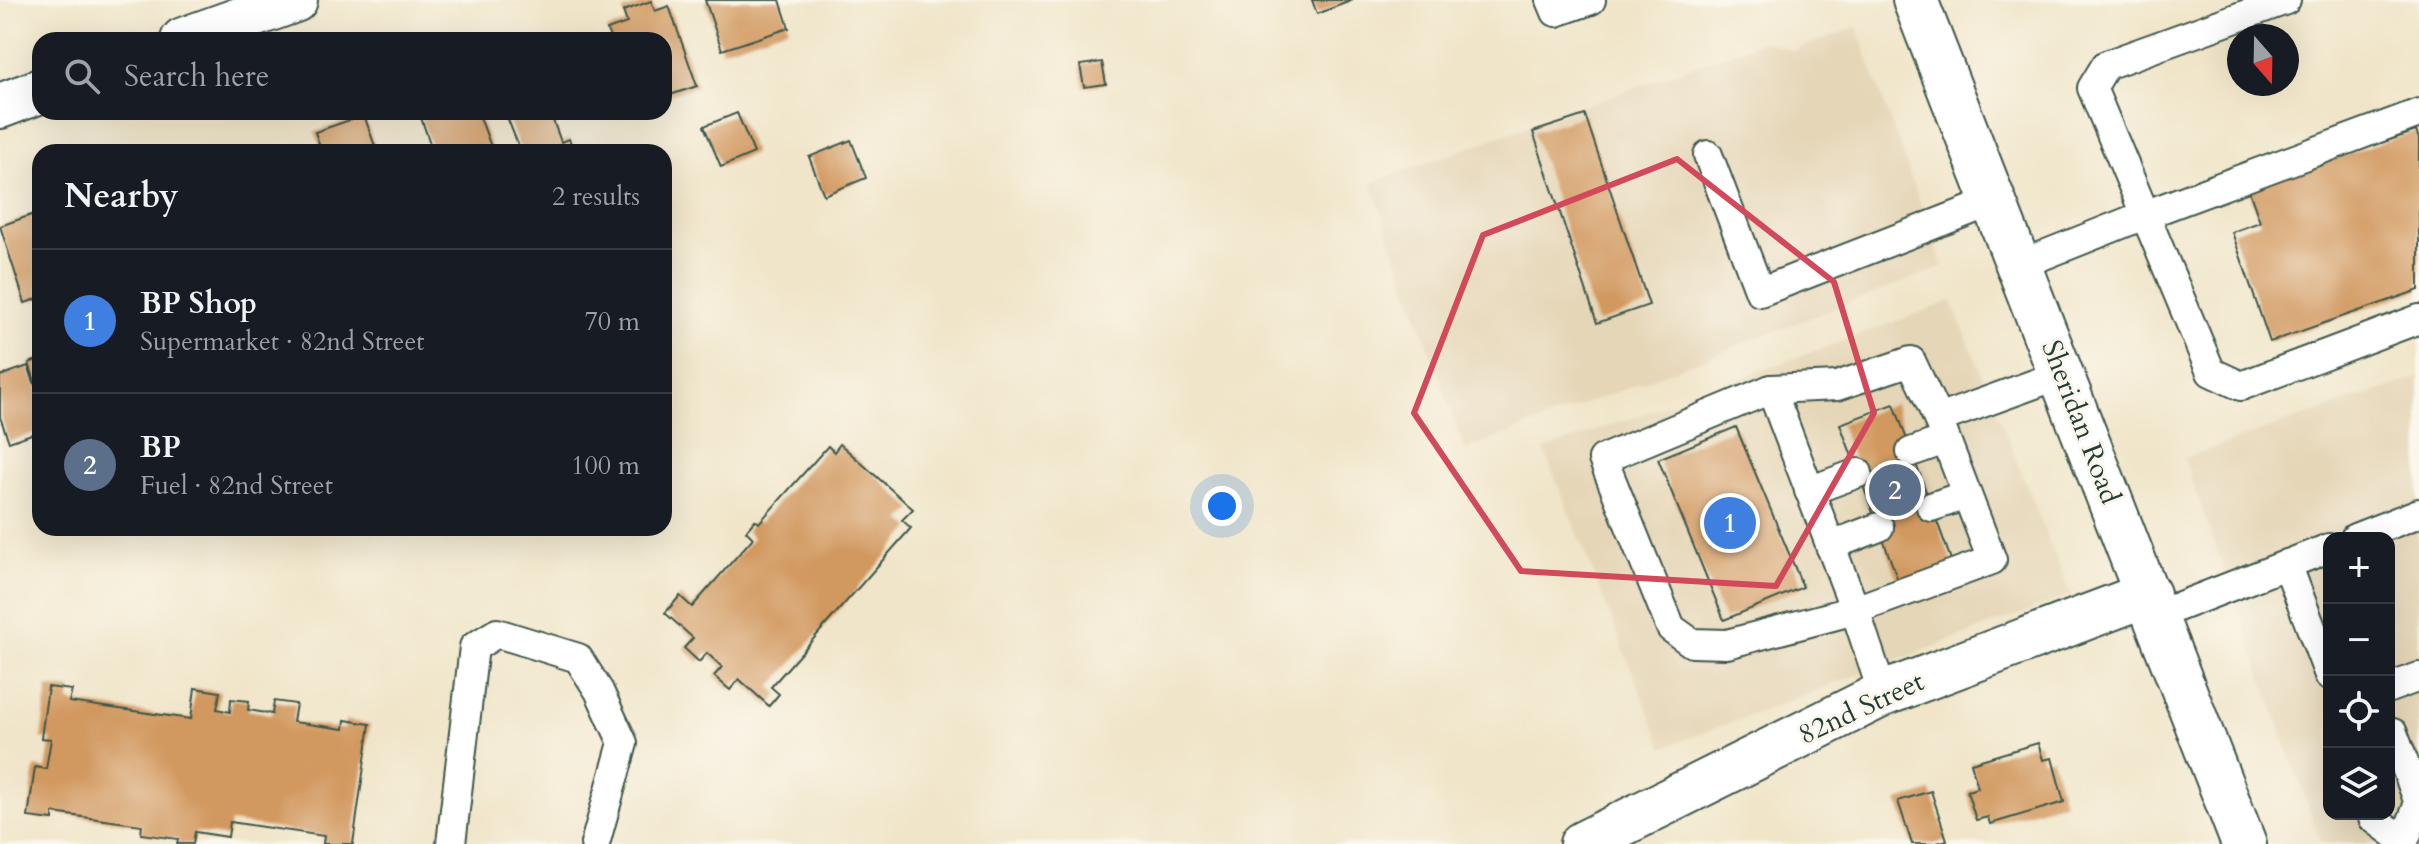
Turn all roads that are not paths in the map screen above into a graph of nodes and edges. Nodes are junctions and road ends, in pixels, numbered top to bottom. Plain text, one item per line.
1 (295, 0) edge
2 (1551, 0) edge
3 (1591, 0) edge
4 (1915, 0) edge
5 (2286, 0) edge
6 (205, 32) edge
7 (32, 94) edge
8 (0, 106) edge
9 (2419, 113) edge
10 (1708, 155) dead end
11 (1994, 201) junction
12 (2147, 214) junction
13 (2019, 265) junction
14 (2419, 319) edge
15 (2062, 374) junction
16 (1771, 389) junction
17 (1942, 430) junction
18 (1911, 452) dead end
19 (1858, 473) dead end
20 (1809, 491) junction
21 (1966, 495) junction
22 (1931, 507) dead end
23 (2419, 513) edge
24 (1879, 527) dead end
25 (2370, 532) edge
26 (1830, 546) junction
27 (2323, 550) edge
28 (2287, 564) junction
29 (2153, 604) junction
30 (1855, 610) junction
31 (2323, 659) edge
32 (2419, 677) edge
33 (2395, 686) edge
34 (1883, 694) junction
35 (2395, 738) edge
36 (2375, 820) edge
37 (2404, 843) edge
38 (451, 844) edge
39 (595, 844) edge
40 (1582, 844) edge
41 (2244, 844) edge

1 - 6 main road
2 - 3 lane
4 - 11 main road, Sheridan Road
5 - 12 lane
7 - 8 main road
9 - 12 lane
10 - 11 lane
11 - 13 main road, Sheridan Road
12 - 13 lane
12 - 14 lane
13 - 15 main road, Sheridan Road
15 - 17 lane
15 - 29 main road, Sheridan Road
16 - 17 lane
16 - 20 lane
16 - 30 lane
17 - 18 lane
17 - 21 lane
19 - 20 lane
20 - 26 lane
21 - 22 lane
21 - 30 lane
23 - 25 lane
24 - 26 lane
26 - 30 lane
27 - 28 lane
28 - 29 lane
28 - 31 lane
29 - 34 main road, 82nd Street
29 - 41 main road, Sheridan Road
30 - 34 lane
32 - 33 lane
34 - 40 main road, 82nd Street
35 - 37 lane
36 - 37 lane
38 - 39 lane

